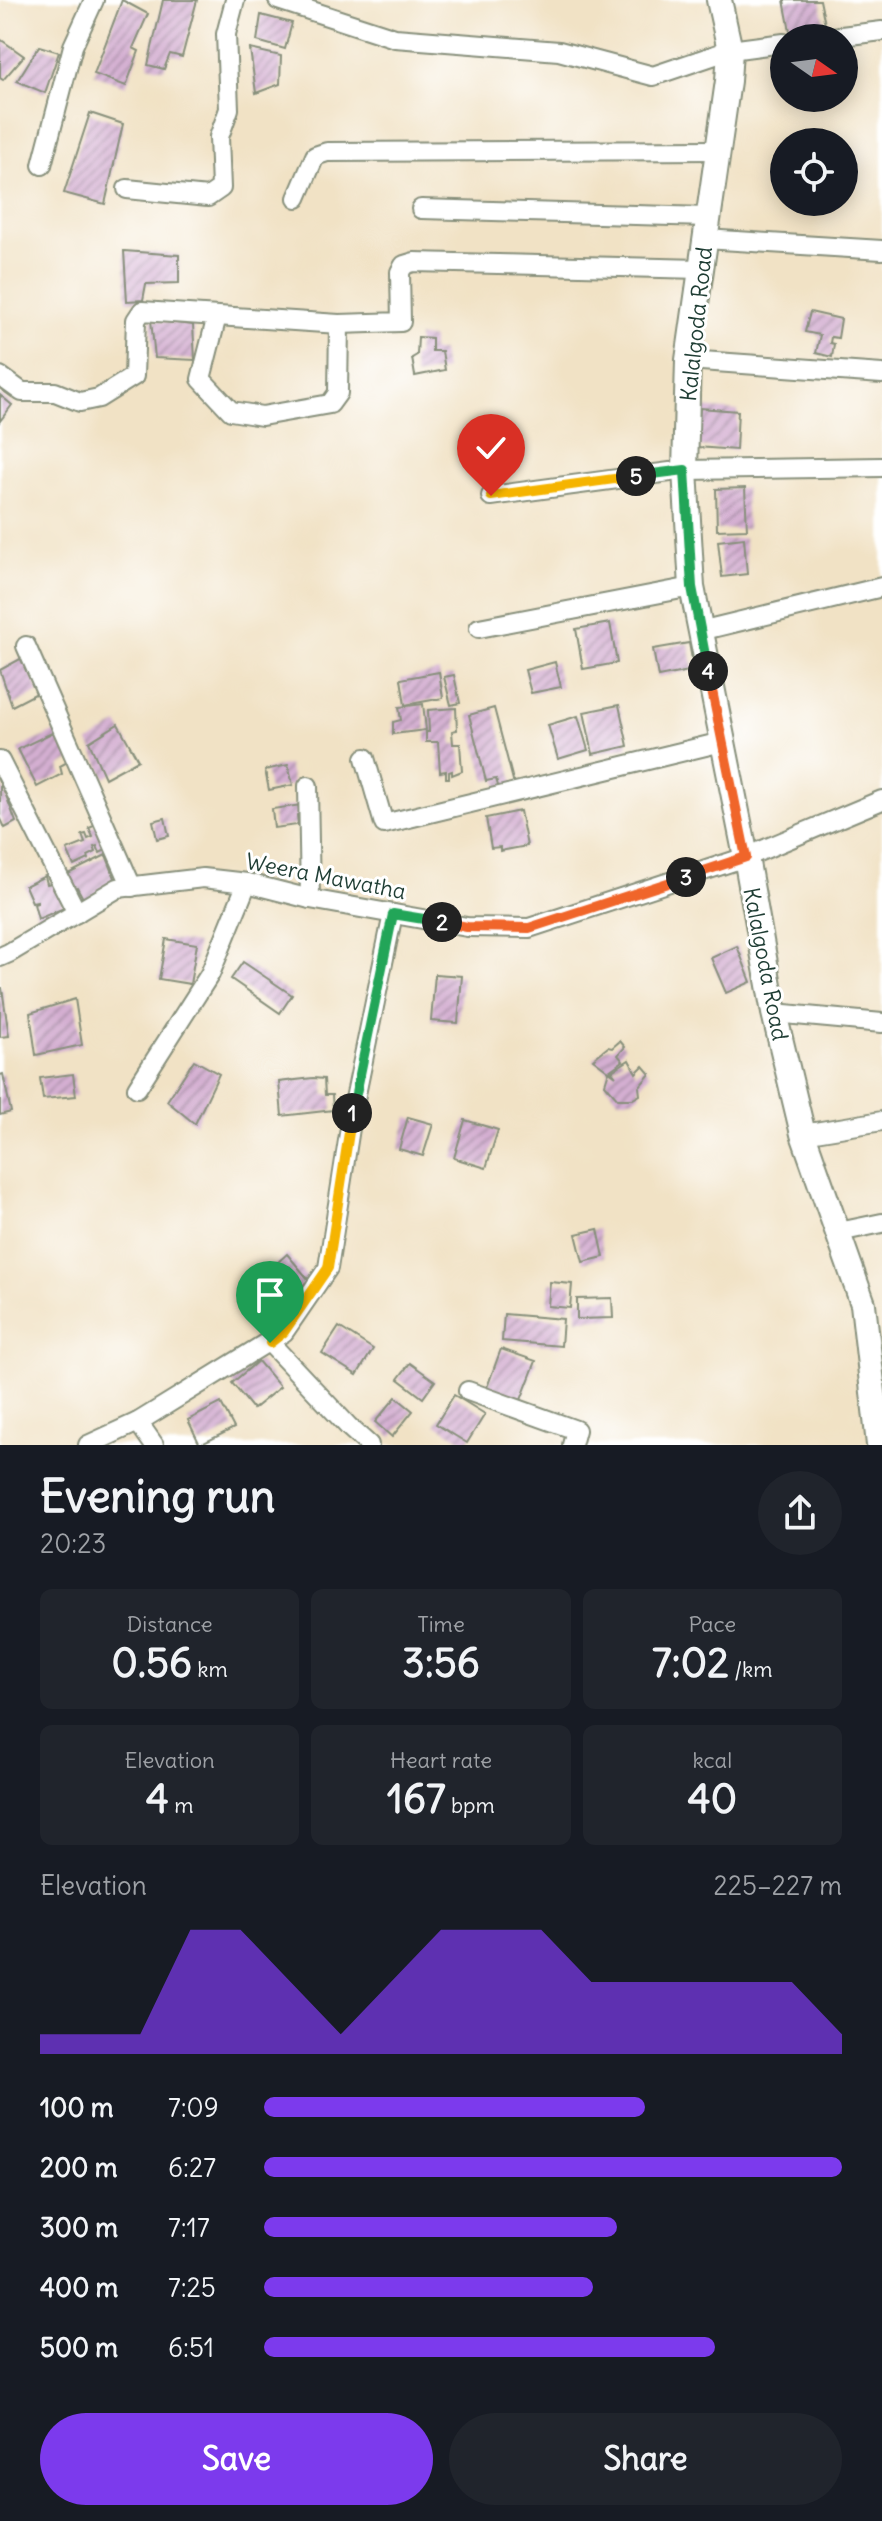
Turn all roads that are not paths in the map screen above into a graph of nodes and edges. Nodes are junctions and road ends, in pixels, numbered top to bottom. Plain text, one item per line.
1 (94, 0) edge
2 (235, 0) edge
3 (278, 0) edge
4 (719, 0) edge
5 (882, 31) edge
6 (858, 34) edge
7 (770, 45) edge
8 (730, 50) junction
9 (719, 150) junction
10 (42, 165) dead end
11 (127, 189) dead end
12 (297, 198) dead end
13 (421, 209) dead end
14 (706, 228) junction
15 (882, 250) edge
16 (701, 269) junction
17 (217, 316) junction
18 (339, 324) junction
19 (688, 360) junction
20 (882, 374) edge
21 (0, 376) edge
22 (882, 467) edge
23 (685, 470) junction
24 (491, 496) dead end
25 (692, 587) junction
26 (882, 587) edge
27 (479, 628) dead end
28 (700, 631) junction
29 (26, 646) dead end
30 (722, 742) junction
31 (365, 758) dead end
32 (0, 761) edge
33 (308, 786) dead end
34 (882, 800) edge
35 (746, 857) junction
36 (247, 883) junction
37 (132, 887) junction
38 (310, 899) junction
39 (77, 913) junction
40 (393, 914) junction
41 (0, 957) edge
42 (774, 1013) junction
43 (882, 1023) edge
44 (137, 1088) dead end
45 (882, 1121) edge
46 (803, 1134) junction
47 (882, 1223) edge
48 (839, 1232) junction
49 (270, 1343) junction
50 (877, 1367) edge
51 (468, 1391) dead end
52 (138, 1422) junction
53 (88, 1445) edge
54 (154, 1445) edge
55 (369, 1445) edge
56 (572, 1445) edge
57 (879, 1445) edge

1 - 10 street
2 - 11 street
3 - 8 street
4 - 8 street, Kalalgoda Road
5 - 6 street
7 - 8 street
8 - 9 street, Kalalgoda Road
9 - 12 street
9 - 14 street, Kalalgoda Road
13 - 14 street
14 - 15 street
14 - 16 street, Kalalgoda Road
16 - 18 street
16 - 19 street, Kalalgoda Road
17 - 18 street
17 - 18 street
17 - 21 street
19 - 20 street
19 - 23 street, Kalalgoda Road
22 - 23 street
23 - 24 street
23 - 25 street, Kalalgoda Road
25 - 27 street
25 - 28 street, Kalalgoda Road
26 - 28 street
28 - 30 street, Kalalgoda Road
29 - 37 street
30 - 31 street
30 - 35 street, Kalalgoda Road
32 - 39 street
33 - 38 street
34 - 35 street, Weera Mawatha
35 - 40 street, Weera Mawatha
35 - 42 street, Kalalgoda Road
36 - 37 street, Weera Mawatha
36 - 38 street, Weera Mawatha
36 - 44 street
37 - 39 street, Weera Mawatha
38 - 40 street, Weera Mawatha
39 - 41 street, Weera Mawatha
40 - 49 street
42 - 43 street
42 - 46 street, Kalalgoda Road
45 - 46 street
46 - 48 street, Kalalgoda Road
47 - 48 street
48 - 50 street, Kalalgoda Road
49 - 52 street
49 - 55 street
50 - 57 street, Kalalgoda Road
51 - 56 street
52 - 53 street
52 - 54 street

